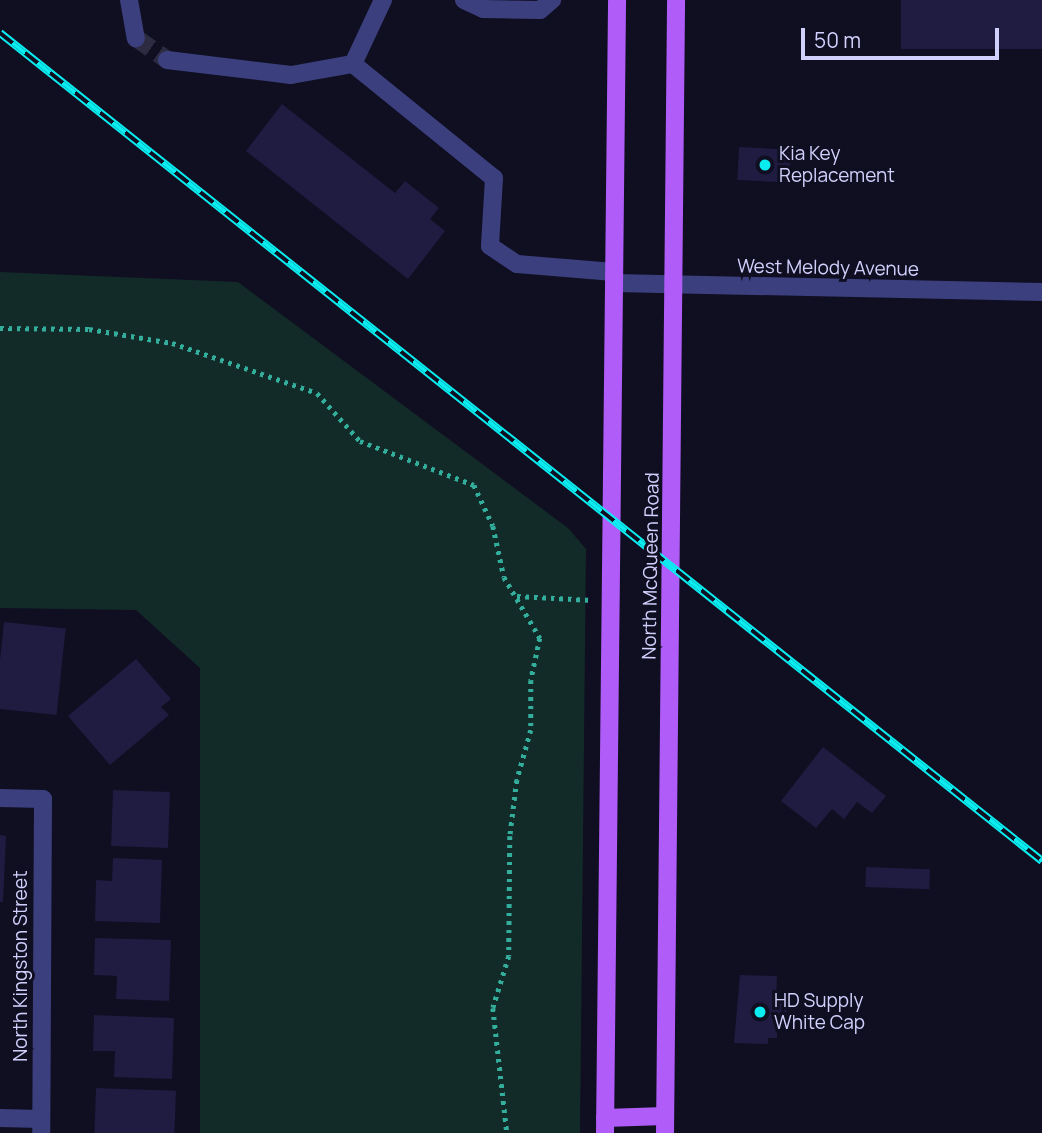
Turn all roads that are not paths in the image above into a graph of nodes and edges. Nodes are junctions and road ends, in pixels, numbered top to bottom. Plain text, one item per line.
1 (129, 0) edge
2 (383, 0) edge
3 (464, 0) edge
4 (552, 0) edge
5 (617, 0) edge
6 (676, 0) edge
7 (136, 37) tunnel mouth
8 (167, 60) tunnel mouth
9 (353, 64) junction
10 (614, 278) junction
11 (674, 286) junction
12 (1042, 292) edge
13 (0, 798) edge
14 (0, 1118) edge
15 (605, 1125) edge
16 (665, 1125) edge
17 (41, 1126) edge

1 - 7 street
2 - 9 street
3 - 4 street
5 - 10 main road, North McQueen Road
6 - 11 main road, North McQueen Road
8 - 9 street
9 - 10 street, West Melody Avenue
10 - 11 street, West Melody Avenue
10 - 15 main road, North McQueen Road
11 - 12 street, West Melody Avenue
11 - 16 main road, North McQueen Road
13 - 17 street, North Kingston Street
14 - 17 street
15 - 16 main road

